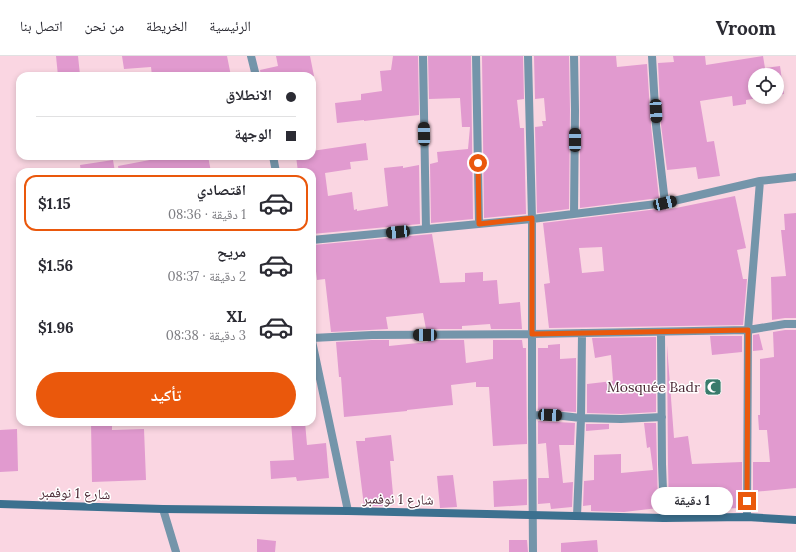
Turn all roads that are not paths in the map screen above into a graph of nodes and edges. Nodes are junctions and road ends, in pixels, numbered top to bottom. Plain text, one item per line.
1 (251, 56) edge
2 (423, 56) edge
3 (476, 56) edge
4 (528, 56) edge
5 (574, 56) edge
6 (652, 56) edge
7 (255, 72) edge
8 (796, 177) edge
9 (760, 181) junction
10 (665, 203) junction
11 (574, 214) junction
12 (532, 218) junction
13 (479, 224) junction
14 (426, 229) junction
15 (316, 240) edge
16 (796, 324) edge
17 (748, 330) junction
18 (661, 332) junction
19 (532, 334) junction
20 (582, 334) junction
21 (316, 338) edge
22 (316, 360) edge
23 (532, 415) junction
24 (662, 417) junction
25 (581, 418) junction
26 (0, 504) edge
27 (163, 509) junction
28 (348, 511) junction
29 (533, 514) junction
30 (577, 516) junction
31 (747, 517) junction
32 (664, 518) junction
33 (796, 520) edge
34 (176, 552) edge
35 (533, 552) edge

1 - 7 street
2 - 14 street
3 - 13 street
4 - 12 street
5 - 11 street
6 - 10 street
8 - 9 street
9 - 10 street
9 - 17 street
10 - 11 street
11 - 12 street
12 - 13 street
12 - 19 street
13 - 14 street
14 - 15 street
16 - 17 street
17 - 18 street
17 - 31 street
18 - 20 street
18 - 24 street
19 - 20 street
19 - 21 street
19 - 23 street
20 - 25 street
22 - 28 street
23 - 25 street
23 - 29 street
24 - 25 street
24 - 32 street
25 - 30 street
26 - 27 main road, شارع 1 نوفمبر
27 - 28 main road, شارع 1 نوفمبر
27 - 34 street
28 - 29 main road, شارع 1 نوفمبر
29 - 30 main road, شارع 1 نوفمبر
29 - 35 street
30 - 32 main road, شارع 1 نوفمبر
31 - 32 main road, شارع 1 نوفمبر
31 - 33 main road, شارع 1 نوفمبر

